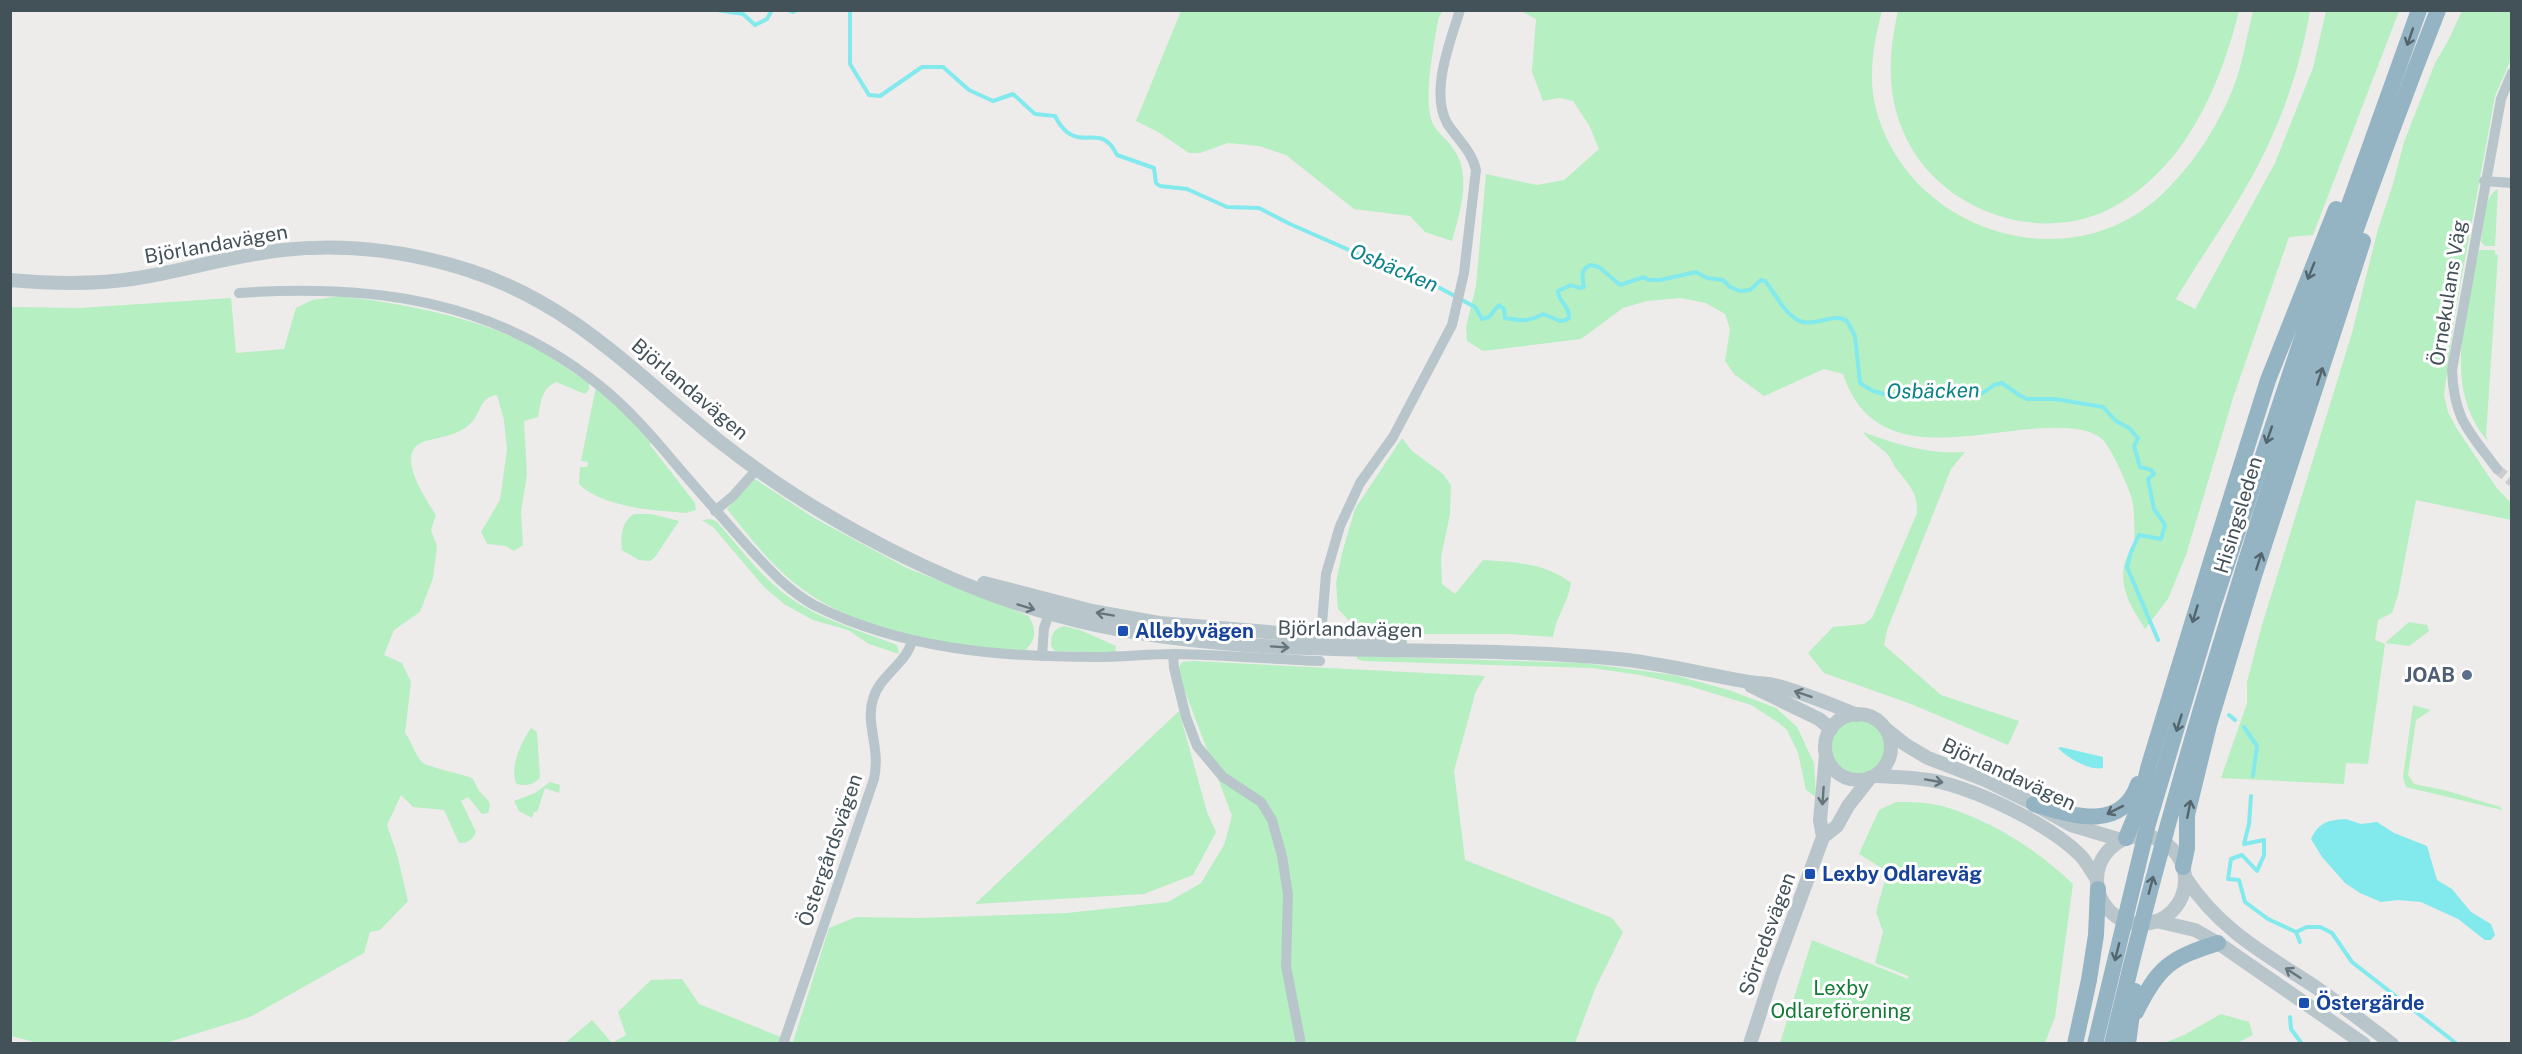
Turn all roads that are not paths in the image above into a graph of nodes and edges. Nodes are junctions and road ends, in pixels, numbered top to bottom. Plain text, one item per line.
1 (1460, 10) edge
2 (2419, 10) edge
3 (2438, 10) edge
4 (2408, 65) junction
5 (2511, 73) edge
6 (2484, 181) junction
7 (2511, 183) edge
8 (10, 280) edge
9 (239, 293) dead end
10 (757, 469) junction
11 (2497, 469) tunnel mouth
12 (2264, 474) junction
13 (715, 510) junction
14 (1051, 608) junction
15 (912, 641) junction
16 (1321, 649) junction
17 (1173, 654) junction
18 (1042, 656) junction
19 (1741, 681) junction
20 (1857, 715) junction
21 (1831, 729) junction
22 (1887, 730) junction
23 (1826, 755) junction
24 (2149, 765) junction
25 (1873, 777) junction
26 (2034, 804) junction
27 (1823, 837) junction
28 (2123, 839) junction
29 (2184, 872) junction
30 (2097, 884) junction
31 (2153, 922) junction
32 (2218, 943) junction
33 (2132, 1021) junction
34 (783, 1044) edge
35 (1301, 1044) edge
36 (1750, 1044) edge
37 (2075, 1044) edge
38 (2095, 1044) edge
39 (2112, 1044) edge
40 (2128, 1044) edge
41 (2364, 1044) edge
42 (2392, 1044) edge

1 - 16 street
2 -> 4 highway, Hisingsleden
3 - 4 highway, Hisingsleden
4 - 12 highway, Hisingsleden
4 -> 24 highway
29 -> 4 highway
5 - 6 street, Örnekulans Väg
6 - 7 street
6 - 11 street, Örnekulans Väg
8 - 10 street, Björlandavägen
9 - 13 street
10 - 13 street
10 - 14 street, Björlandavägen
12 -> 38 highway, Hisingsleden
39 -> 12 highway, Hisingsleden
13 - 15 street
14 - 16 street, Björlandavägen
14 - 18 street
15 - 18 street
15 - 34 street, Östergårdsvägen
16 - 17 street, Björlandavägen
16 - 19 street, Björlandavägen
17 - 18 street, Björlandavägen
17 - 35 street
20 -> 19 street, Björlandavägen
19 - 21 street, Björlandavägen
20 - 21 street
20 - 22 street
21 - 23 street
22 - 25 street
22 - 26 street, Björlandavägen
23 - 25 street
23 -> 27 street, Sörredsvägen
24 -> 26 highway
24 - 28 highway
25 - 27 street, Sörredsvägen
25 -> 30 street, Björlandavägen
26 - 28 street, Björlandavägen
27 - 36 street, Sörredsvägen
28 - 29 street
28 - 30 street
29 - 31 street
42 -> 29 street
30 - 31 street
30 - 37 highway
31 - 32 street
31 - 33 highway
32 - 33 highway
32 - 41 street
33 - 40 highway

